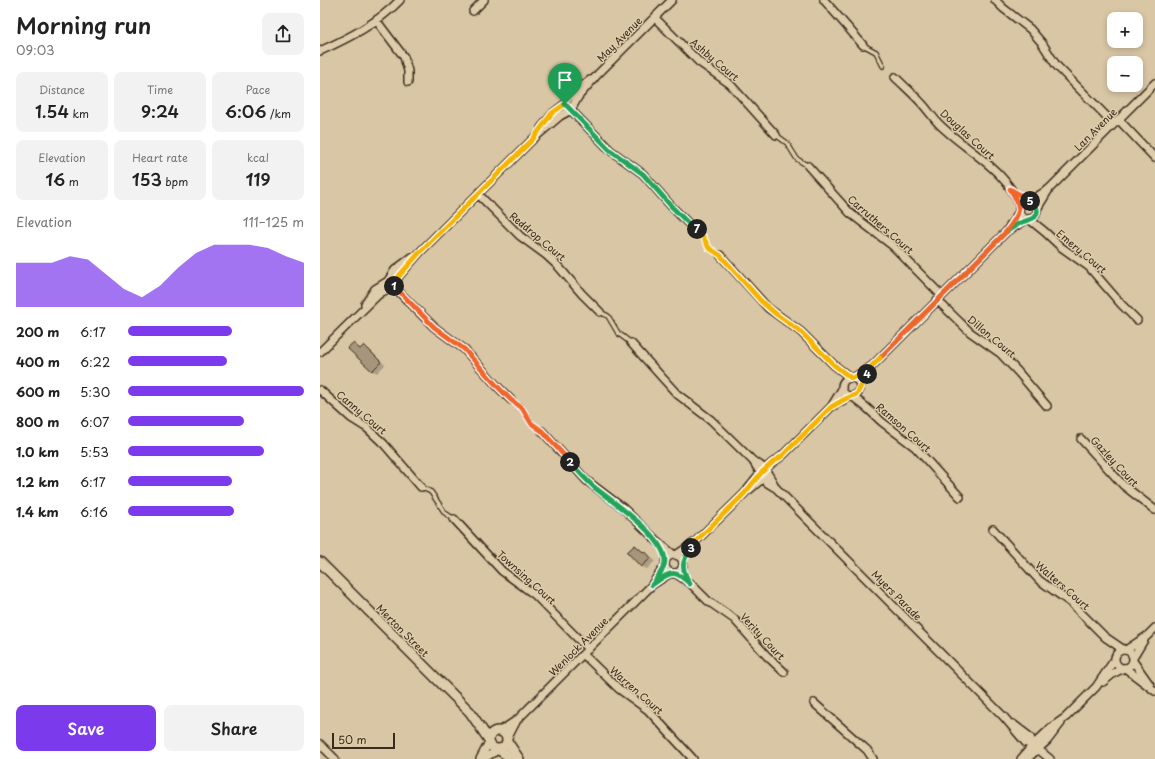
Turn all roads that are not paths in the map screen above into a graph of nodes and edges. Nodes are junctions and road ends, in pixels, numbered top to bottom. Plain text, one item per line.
1 (400, 0) edge
2 (484, 0) edge
3 (672, 0) edge
4 (824, 0) edge
5 (996, 0) edge
6 (473, 11) dead end
7 (655, 18) junction
8 (376, 20) junction
9 (863, 45) joint
10 (320, 51) edge
11 (883, 66) dead end
12 (598, 74) junction
13 (895, 77) dead end
14 (408, 82) dead end
15 (1155, 84) edge
16 (565, 104) junction
17 (571, 110) junction
18 (1116, 122) junction
19 (776, 135) joint
20 (533, 139) junction
21 (1155, 158) edge
22 (808, 166) joint
23 (1010, 189) junction
24 (1049, 189) junction
25 (478, 194) junction
26 (1029, 201) junction
27 (1019, 210) junction
28 (1037, 211) junction
29 (1028, 219) junction
30 (688, 223) joint
31 (1006, 232) junction
32 (1045, 232) junction
33 (420, 252) junction
34 (720, 255) joint
35 (388, 281) junction
36 (394, 286) junction
37 (940, 298) junction
38 (600, 312) joint
39 (356, 316) junction
40 (1137, 320) dead end
41 (631, 343) joint
42 (320, 352) edge
43 (834, 365) junction
44 (872, 366) junction
45 (852, 378) junction
46 (842, 386) junction
47 (860, 387) junction
48 (320, 390) edge
49 (852, 396) junction
50 (511, 400) joint
51 (1047, 406) dead end
52 (831, 407) junction
53 (867, 408) junction
54 (542, 431) joint
55 (1081, 438) dead end
56 (764, 474) junction
57 (421, 487) joint
58 (960, 497) dead end
59 (1155, 510) edge
60 (454, 519) joint
61 (993, 529) dead end
62 (657, 541) junction
63 (694, 543) junction
64 (675, 555) junction
65 (320, 562) edge
66 (665, 563) junction
67 (683, 564) junction
68 (674, 573) junction
69 (690, 584) junction
70 (652, 585) junction
71 (1155, 628) edge
72 (1146, 636) junction
73 (1105, 637) junction
74 (1125, 650) junction
75 (586, 652) junction
76 (1115, 657) junction
77 (1133, 659) junction
78 (1125, 668) junction
79 (784, 672) dead end
80 (1096, 687) junction
81 (1154, 690) edge
82 (814, 703) dead end
83 (470, 712) junction
84 (517, 720) junction
85 (499, 731) junction
86 (507, 740) junction
87 (489, 741) junction
88 (320, 744) edge
89 (1036, 747) junction
90 (498, 750) junction
91 (335, 759) edge
92 (481, 759) edge
93 (513, 759) edge
94 (519, 759) edge
95 (693, 759) edge
96 (873, 759) edge
97 (1021, 759) edge
98 (1027, 759) edge
99 (1050, 759) edge

1 - 8 street
2 - 6 street
3 - 7 street, May Avenue
4 - 9 street
5 - 18 street
7 - 12 street, May Avenue
7 - 19 street, Ashby Court
8 - 10 street
8 - 14 street
9 - 11 lane
12 - 16 street, May Avenue
12 - 17 street, May Avenue
13 - 23 street, Douglas Court
15 - 18 street, Lan Avenue
16 - 17 street
16 - 20 street, May Avenue
17 - 20 street, May Avenue
17 - 30 street
18 - 21 street
18 - 24 street, Lan Avenue
19 - 22 lane
20 - 25 street, May Avenue
22 - 37 street, Carruthers Court
23 - 26 street, Douglas Court
23 - 27 street, Douglas Court
24 - 26 street, Lan Avenue
24 - 28 street, Lan Avenue
25 - 33 street, May Avenue
25 - 38 street, Reddrop Court
26 - 27 street
26 - 28 street
27 - 29 street
27 - 31 street
28 - 29 street
28 - 32 street, Emery Court
29 - 31 street
29 - 32 street, Emery Court
30 - 34 lane
31 - 37 street
32 - 40 street, Emery Court
33 - 35 street, May Avenue
33 - 36 street, May Avenue
34 - 43 street
35 - 36 street
35 - 39 street, May Avenue
36 - 39 street, May Avenue
36 - 50 street
37 - 44 street
37 - 51 street, Dillon Court
38 - 41 lane
39 - 42 street, May Avenue
41 - 56 street, Myers Parade
43 - 45 street
43 - 46 street
44 - 45 street
44 - 47 street
45 - 46 street
45 - 47 street
46 - 49 street
46 - 52 street
47 - 49 street
47 - 53 street, Ramson Court
48 - 57 street, Canny Court
49 - 52 street
49 - 53 street, Ramson Court
50 - 54 lane
52 - 56 street
53 - 58 street, Ramson Court
54 - 62 street
55 - 59 street, Gazley Court
56 - 63 street
56 - 89 street, Myers Parade
57 - 60 lane
60 - 75 street, Townsing Court
61 - 73 street, Walters Court
62 - 64 street
62 - 66 street
63 - 64 street
63 - 67 street
64 - 66 street
64 - 67 street
65 - 83 street, Merton Street
66 - 68 street
66 - 70 street, Wenlock Avenue
67 - 68 street
67 - 69 street, Verity Court
68 - 69 street, Verity Court
68 - 70 street, Wenlock Avenue
69 - 79 street, Verity Court
70 - 75 street, Wenlock Avenue
71 - 72 street
72 - 74 street
72 - 77 street
73 - 74 street, Walters Court
73 - 76 street, Walters Court
74 - 76 street
74 - 77 street
75 - 84 street, Wenlock Avenue
75 - 95 street, Warren Court
76 - 78 street
76 - 80 street
77 - 78 street
77 - 81 street
78 - 80 street
78 - 81 street
80 - 89 street
82 - 96 street
83 - 85 street, Merton Street
83 - 87 street, Merton Street
84 - 85 street, Wenlock Avenue
84 - 86 street, Wenlock Avenue
85 - 86 street
85 - 87 street
86 - 90 street
86 - 94 street
87 - 90 street
87 - 92 street
88 - 91 street
89 - 97 street
89 - 98 street
89 - 99 street, Myers Parade
90 - 92 street
90 - 93 street

